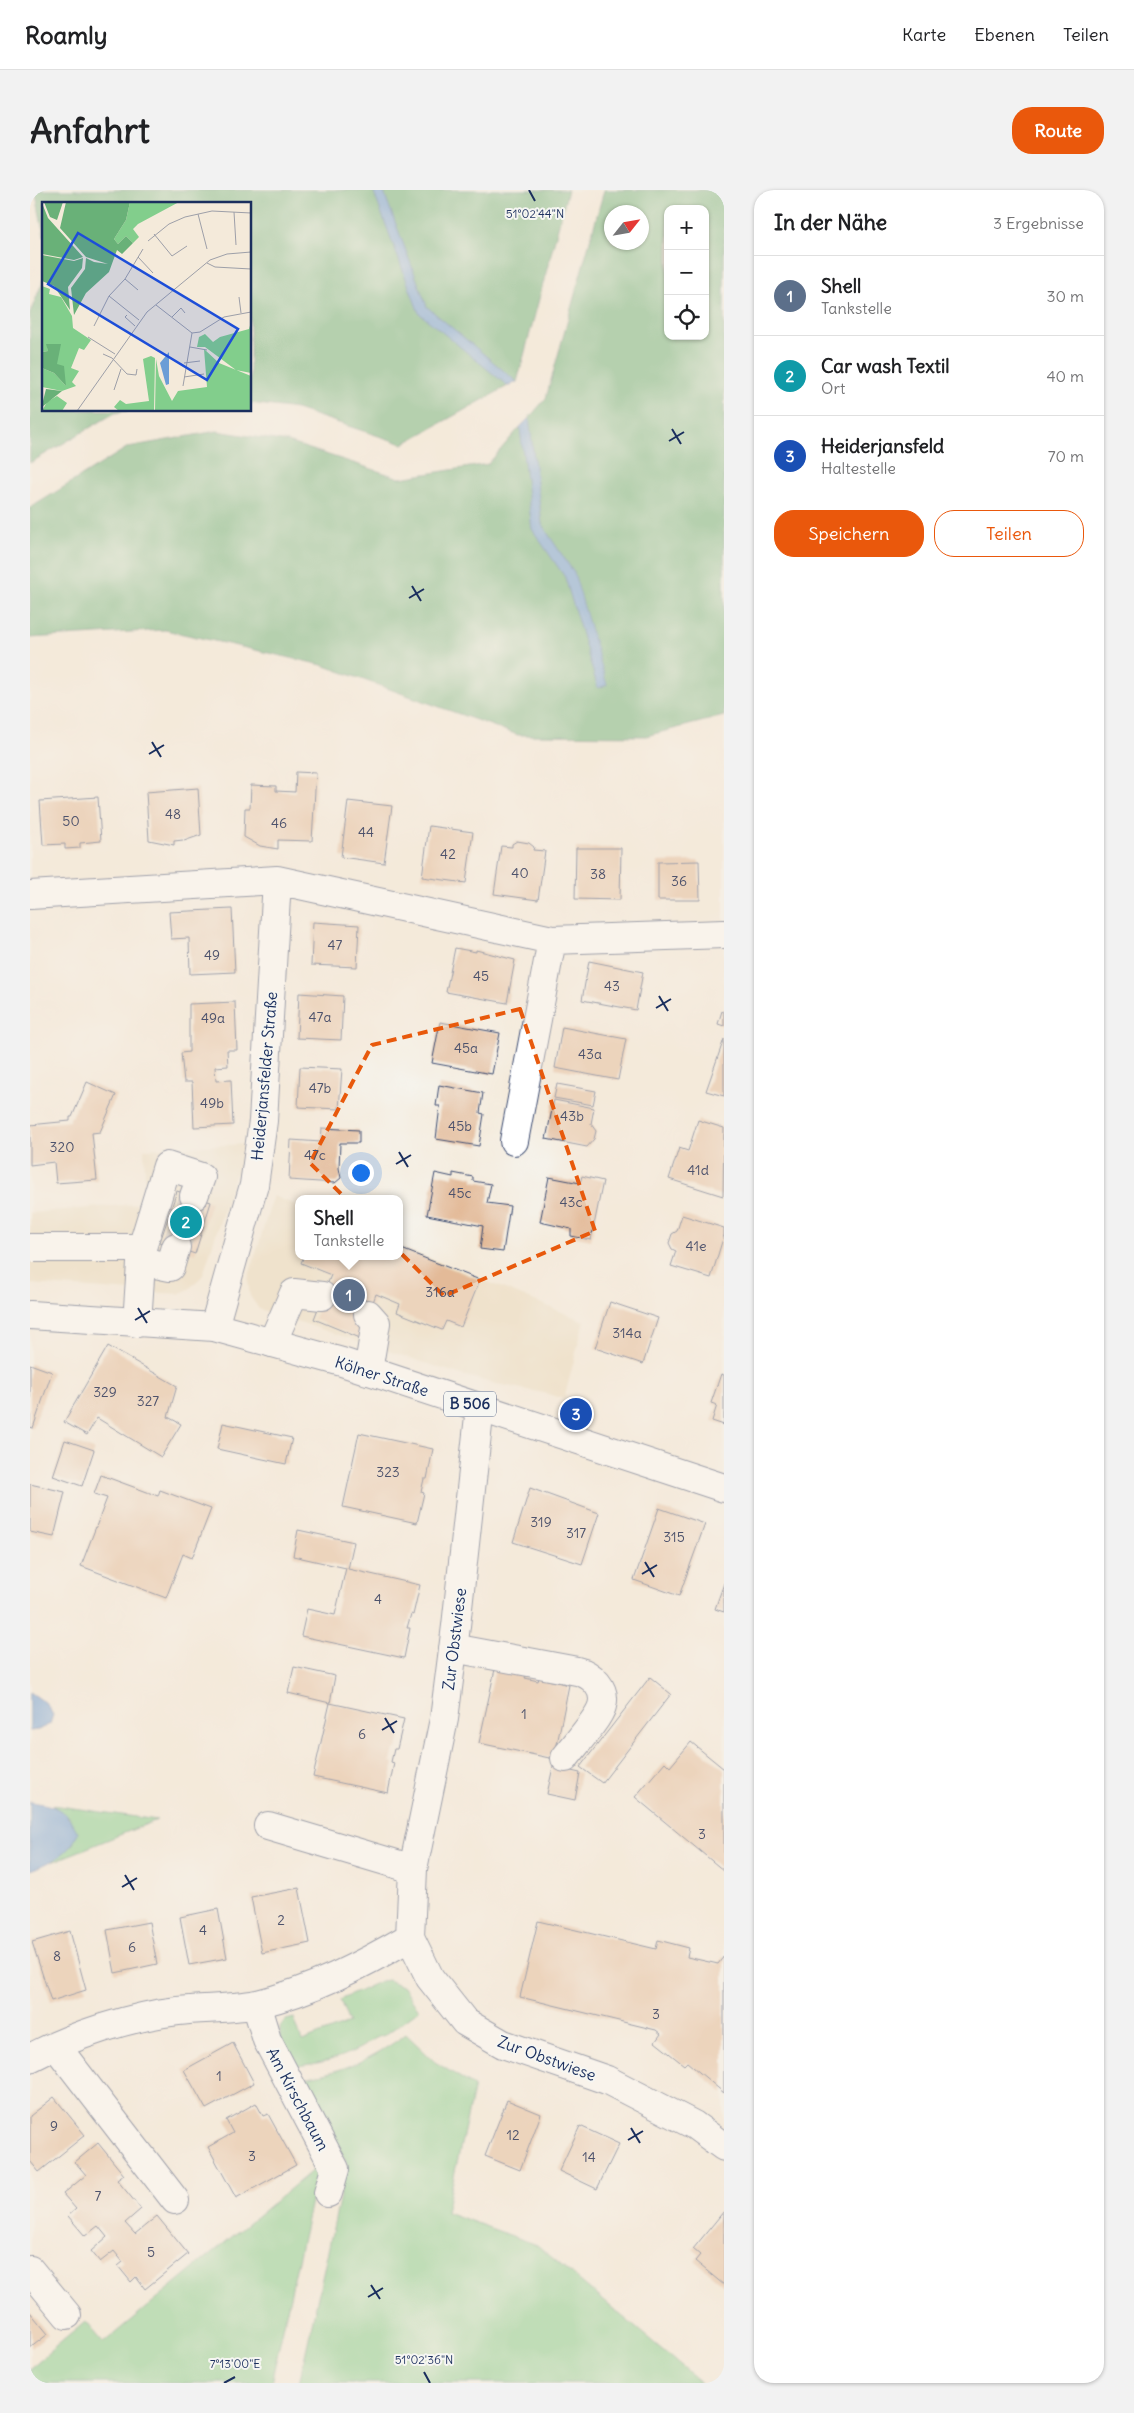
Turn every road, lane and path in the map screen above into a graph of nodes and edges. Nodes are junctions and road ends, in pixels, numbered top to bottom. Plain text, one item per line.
1 (277, 880) junction
2 (30, 895) edge
3 (724, 934) edge
4 (552, 940) junction
5 (514, 1141) dead end
6 (198, 1187) dead end
7 (176, 1247) tunnel mouth
8 (30, 1248) edge
9 (142, 1254) junction
10 (322, 1296) dead end
11 (30, 1314) edge
12 (368, 1314) dead end
13 (137, 1323) junction
14 (214, 1328) junction
15 (272, 1343) junction
16 (368, 1371) junction
17 (480, 1407) junction
18 (724, 1488) edge
19 (453, 1648) junction
20 (565, 1758) dead end
21 (268, 1826) dead end
22 (413, 1869) junction
23 (410, 1937) junction
24 (256, 2004) junction
25 (56, 2046) junction
26 (30, 2058) edge
27 (724, 2147) edge
28 (328, 2193) dead end
29 (175, 2200) dead end
30 (30, 2270) edge
31 (67, 2315) dead end

1 - 2 street
1 - 4 street
1 - 14 street, Heiderjansfelder Straße
3 - 4 street
4 - 5 street
6 - 9 street
7 - 9 street
8 - 9 street
9 - 13 street
10 - 15 street
11 - 13 street, Kölner Straße / B 506
12 - 16 street
13 - 14 street, Kölner Straße / B 506
14 - 15 street, Kölner Straße / B 506
15 - 16 street, Kölner Straße / B 506
16 - 17 street, Kölner Straße / B 506
17 - 18 street, Kölner Straße / B 506
17 - 19 street, Zur Obstwiese
19 - 20 street
19 - 22 street, Zur Obstwiese
21 - 22 street
22 - 23 street, Zur Obstwiese
23 - 24 street
23 - 27 street, Zur Obstwiese
24 - 25 street
24 - 28 street, Am Kirschbaum
25 - 26 street
25 - 29 street
30 - 31 street

